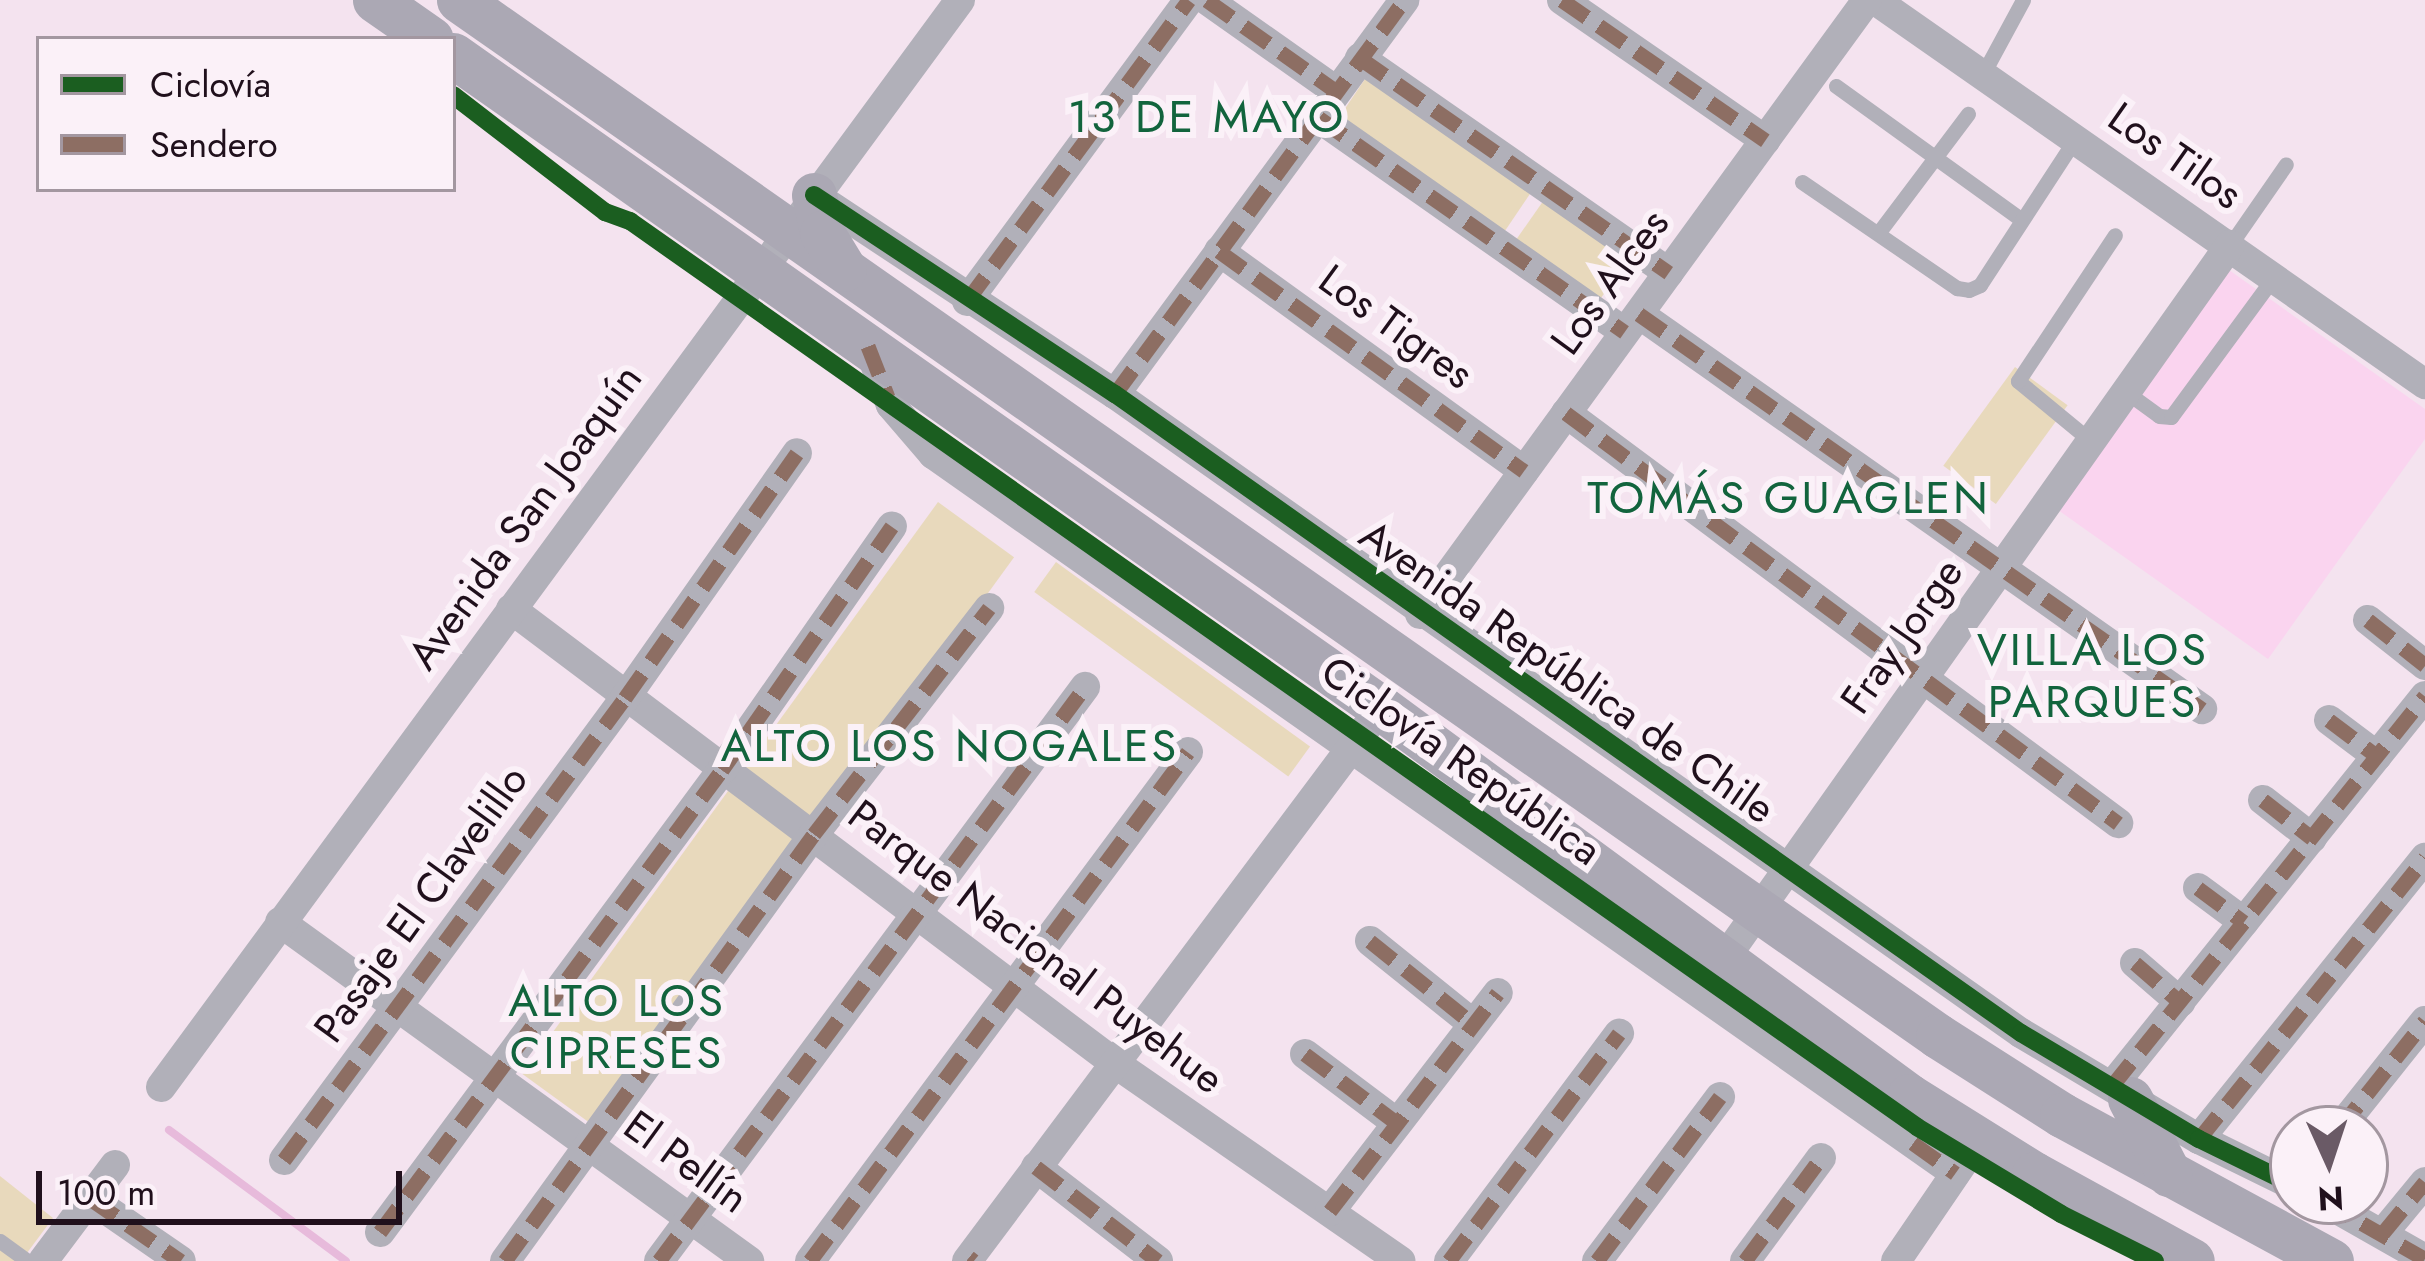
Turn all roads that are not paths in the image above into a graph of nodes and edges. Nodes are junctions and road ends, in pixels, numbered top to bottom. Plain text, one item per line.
1 (375, 0) edge
2 (460, 0) edge
3 (960, 0) edge
4 (1189, 0) edge
5 (1207, 0) edge
6 (1404, 0) edge
7 (1562, 0) edge
8 (1871, 0) edge
9 (2023, 0) edge
10 (426, 36) edge
11 (456, 57) edge
12 (1360, 58) junction
13 (1984, 72) junction
14 (1837, 86) dead end
15 (1328, 105) junction
16 (1968, 114) dead end
17 (2075, 139) junction
18 (1765, 140) junction
19 (1932, 158) junction
20 (2286, 164) dead end
21 (1802, 182) dead end
22 (814, 195) junction
23 (2023, 220) junction
24 (787, 232) junction
25 (1879, 232) junction
26 (2115, 235) dead end
27 (2230, 245) junction
28 (1219, 251) junction
29 (758, 269) junction
30 (1669, 273) junction
31 (850, 276) junction
32 (2274, 277) junction
33 (967, 301) junction
34 (1632, 323) junction
35 (868, 346) junction
36 (2425, 384) edge
37 (1114, 394) junction
38 (2129, 394) junction
39 (1566, 413) junction
40 (2092, 443) junction
41 (797, 453) dead end
42 (1524, 471) junction
43 (892, 526) dead end
44 (2003, 566) junction
45 (989, 608) dead end
46 (511, 609) junction
47 (1420, 614) junction
48 (2368, 620) dead end
49 (2425, 665) edge
50 (1922, 681) junction
51 (1085, 687) dead end
52 (2425, 696) edge
53 (625, 698) junction
54 (1381, 708) junction
55 (2202, 709) dead end
56 (2329, 720) dead end
57 (1351, 748) junction
58 (1189, 752) dead end
59 (2377, 756) junction
60 (722, 770) junction
61 (2263, 800) dead end
62 (2118, 823) dead end
63 (814, 834) junction
64 (2312, 838) junction
65 (2425, 858) edge
66 (1786, 871) junction
67 (2198, 888) dead end
68 (1760, 909) junction
69 (919, 916) junction
70 (280, 922) junction
71 (2244, 922) junction
72 (1370, 941) dead end
73 (1726, 958) junction
74 (2135, 963) dead end
75 (1014, 987) junction
76 (1498, 993) dead end
77 (2180, 1002) junction
78 (400, 1004) junction
79 (2425, 1021) edge
80 (1472, 1023) junction
81 (1619, 1034) dead end
82 (1305, 1054) dead end
83 (1116, 1064) junction
84 (497, 1076) junction
85 (161, 1087) dead end
86 (2121, 1092) junction
87 (1720, 1097) dead end
88 (2358, 1105) edge
89 (1397, 1123) junction
90 (2199, 1139) junction
91 (590, 1144) junction
92 (1967, 1157) junction
93 (1821, 1158) dead end
94 (284, 1160) dead end
95 (115, 1165) dead end
96 (1036, 1167) junction
97 (2269, 1173) edge
98 (2169, 1174) junction
99 (2425, 1182) edge
100 (91, 1198) junction
101 (1330, 1211) junction
102 (691, 1218) junction
103 (2368, 1225) edge
104 (380, 1232) dead end
105 (2383, 1233) junction
106 (0, 1241) edge
107 (2425, 1259) edge
108 (970, 1260) edge
109 (28, 1261) edge
110 (43, 1261) edge
111 (181, 1261) edge
112 (505, 1261) edge
113 (659, 1261) edge
114 (749, 1261) edge
115 (810, 1261) edge
116 (1158, 1261) edge
117 (1400, 1261) edge
118 (1450, 1261) edge
119 (1597, 1261) edge
120 (1745, 1261) edge
121 (1896, 1261) edge
122 (2192, 1261) edge
123 (2331, 1261) edge

1 - 10 main road
2 - 24 main road, Avenida República de Chile
3 - 22 street, Avenida San Joaquín
4 - 33 street
5 - 15 street
6 - 12 street
7 - 18 street
8 - 13 street, Los Tilos
8 - 18 street, Los Alces
9 - 13 lane
11 - 29 main road
12 - 15 street
12 - 30 street
13 - 17 street, Los Tilos
14 - 19 lane
15 - 28 street
15 - 34 street
16 - 19 lane
17 - 23 lane
17 - 27 street, Los Tilos
18 - 30 street, Los Alces
19 - 23 lane
19 - 25 lane
20 - 27 lane
21 - 25 lane
22 - 24 street, Avenida San Joaquín
22 - 31 main road
22 - 33 street, Avenida República de Chile
23 - 25 lane
24 - 29 street, Avenida San Joaquín
24 - 31 main road, Avenida República de Chile
26 - 40 lane
27 - 32 street, Los Tilos
27 - 38 street, Fray Jorge
28 - 37 street
28 - 42 street, Los Tigres
29 - 35 main road
29 - 46 street, Avenida San Joaquín
30 - 34 street, Los Alces
31 - 68 main road, Avenida República de Chile
32 - 36 street, Los Tilos
32 - 38 lane
33 - 37 street, Avenida República de Chile
34 - 39 street, Los Alces
34 - 44 street
35 - 54 main road
35 - 57 street
37 - 47 street, Avenida República de Chile
38 - 40 street, Fray Jorge
39 - 42 street, Los Alces
39 - 50 street
40 - 44 street, Fray Jorge
41 - 53 street, Pasaje El Clavelillo
42 - 47 street, Los Alces
43 - 60 street
44 - 50 street, Fray Jorge
44 - 55 street
45 - 63 street
46 - 53 street, Parque Nacional Puyehue
46 - 70 street, Avenida San Joaquín
47 - 66 street, Avenida República de Chile
48 - 49 street
50 - 62 street
50 - 66 street, Fray Jorge
51 - 69 street
52 - 59 street
53 - 60 street, Parque Nacional Puyehue
53 - 78 street, Pasaje El Clavelillo
54 - 57 street
54 - 73 main road
56 - 59 street
57 - 83 street
57 - 92 street
58 - 75 street
59 - 64 street
60 - 63 street, Parque Nacional Puyehue
60 - 84 street
61 - 64 street
63 - 69 street, Parque Nacional Puyehue
63 - 91 street
64 - 71 street
65 - 90 street
66 - 68 street, Fray Jorge
66 - 86 street, Avenida República de Chile
67 - 71 street
68 - 73 street, Fray Jorge
68 - 98 main road, Avenida República de Chile
69 - 75 street, Parque Nacional Puyehue
69 - 102 street
70 - 78 street, El Pellín
70 - 85 street, Avenida San Joaquín
71 - 77 street
72 - 80 street
73 - 92 main road
74 - 77 street
75 - 83 street, Parque Nacional Puyehue
75 - 115 street
76 - 80 street
77 - 86 street
78 - 84 street, El Pellín
78 - 94 street, Pasaje El Clavelillo
79 - 88 street
80 - 89 street
81 - 118 street
82 - 89 street
83 - 96 street
83 - 101 street, Parque Nacional Puyehue
84 - 91 street, El Pellín
84 - 104 street
86 - 90 street, Avenida República de Chile
86 - 98 main road
87 - 119 street
89 - 101 street
90 - 97 street, Avenida República de Chile
91 - 102 street, El Pellín
91 - 112 street
92 - 121 street
92 - 122 main road
93 - 120 street
95 - 100 street
96 - 108 street
96 - 116 street
98 - 123 main road, Avenida República de Chile
99 - 105 street
100 - 110 street
100 - 111 street
101 - 117 street, Parque Nacional Puyehue
102 - 113 street
102 - 114 street, El Pellín
103 - 105 street
105 - 107 street
106 - 109 lane

